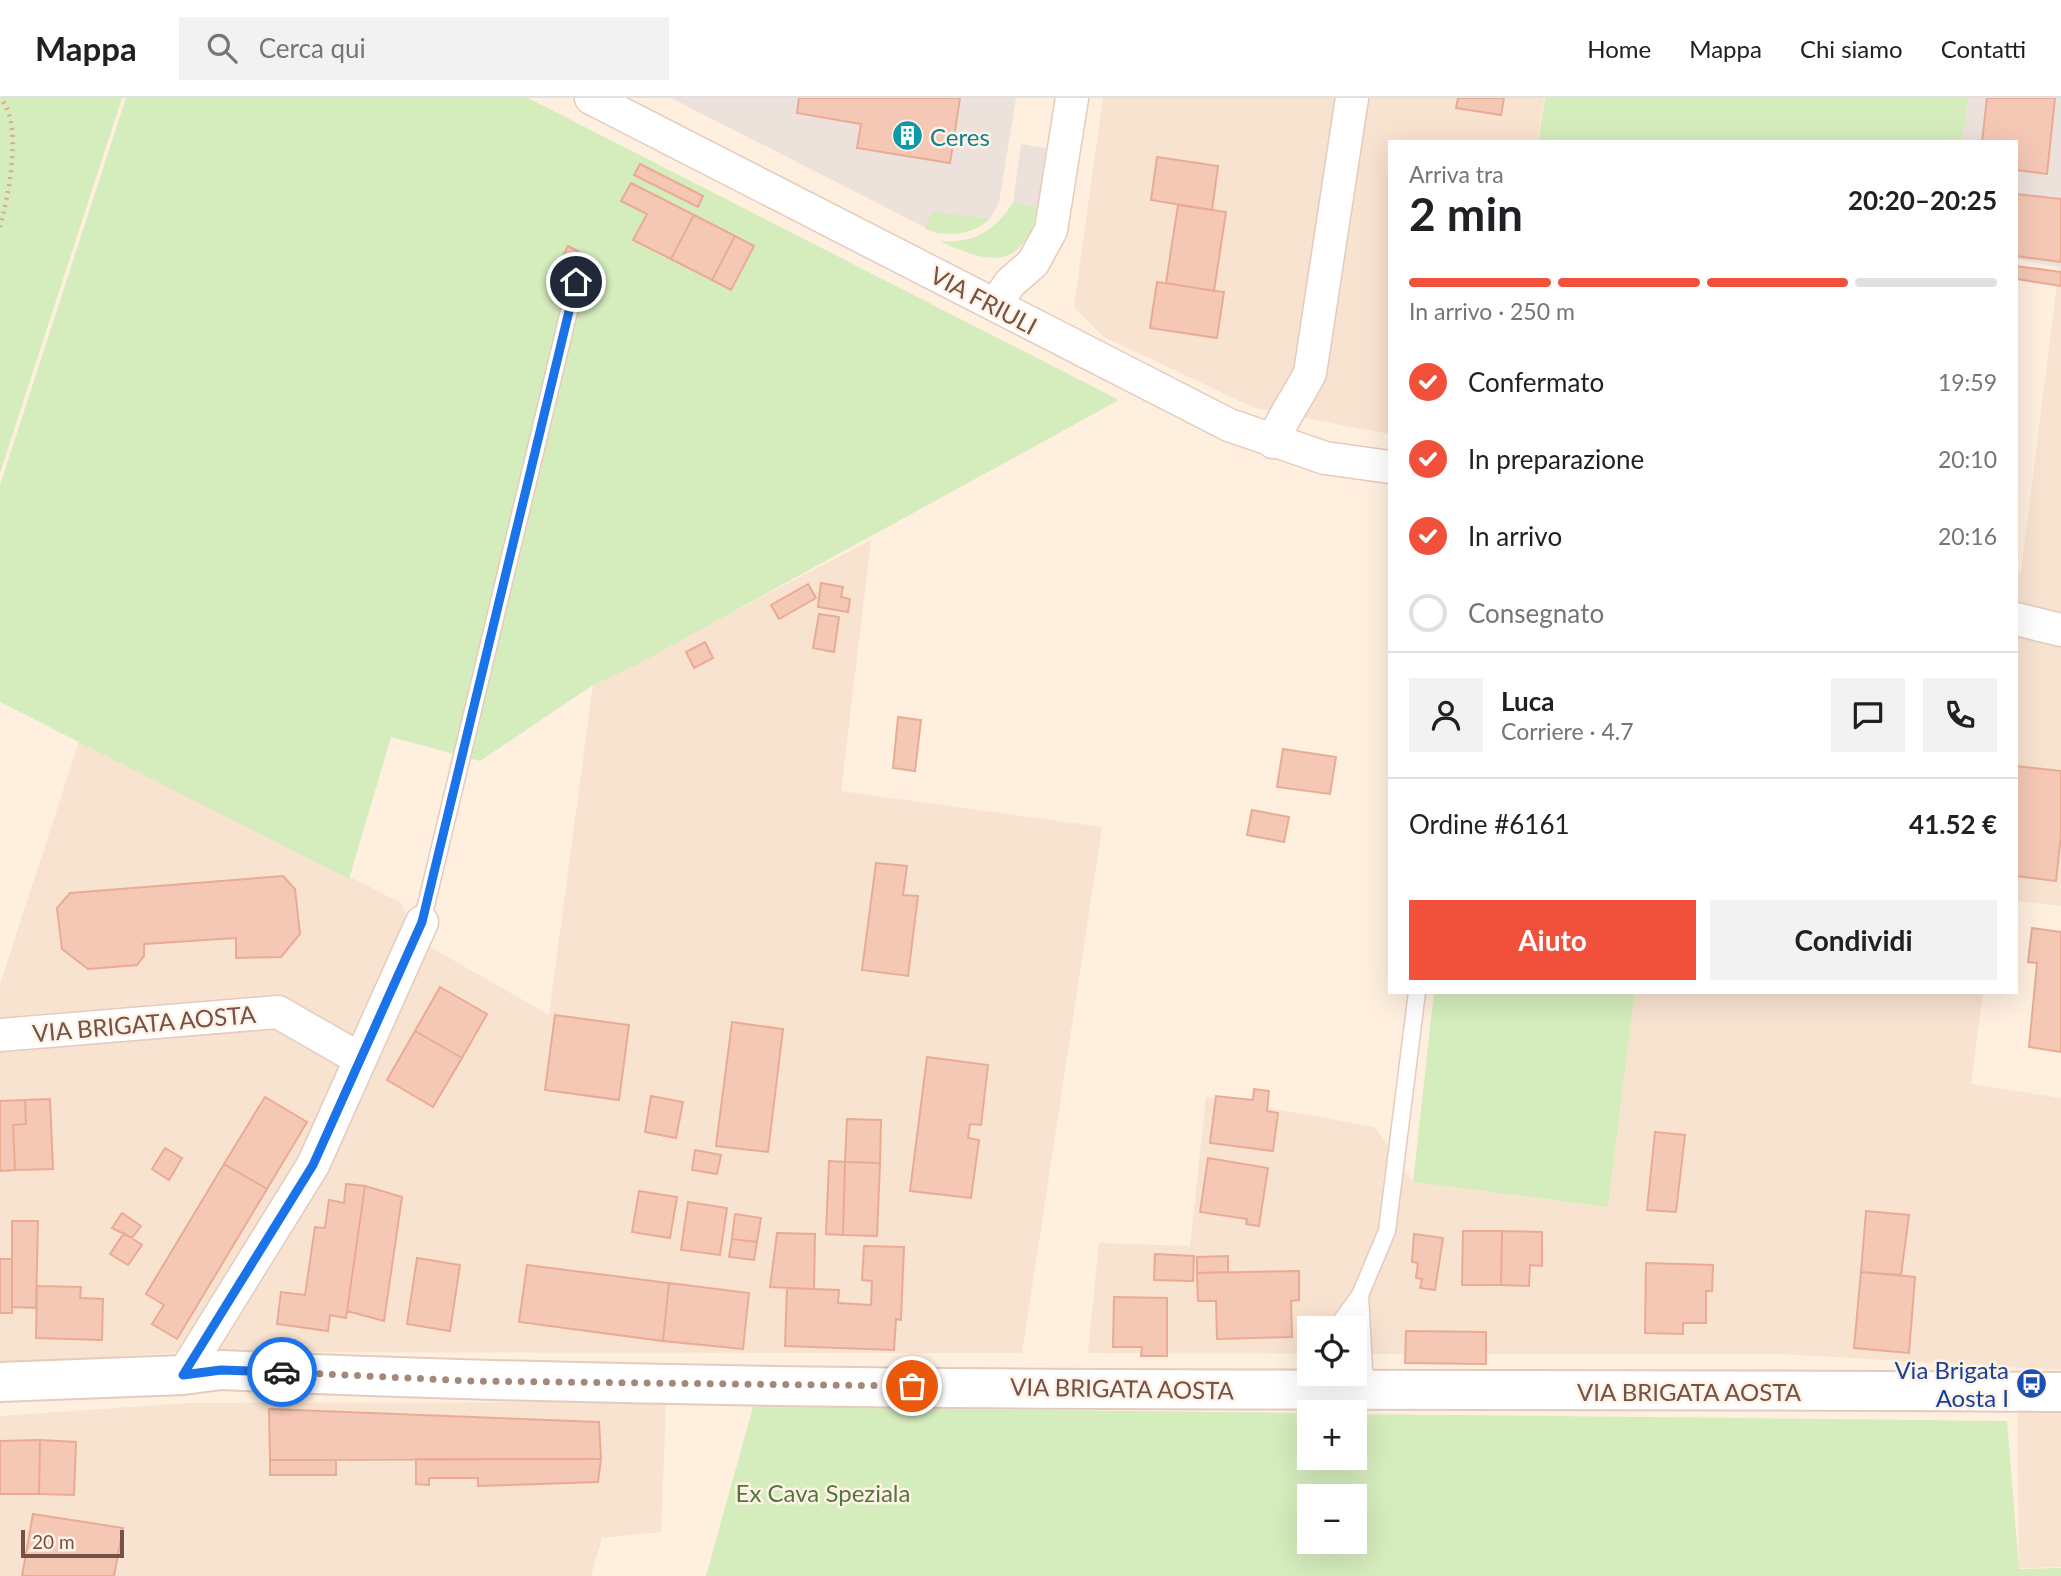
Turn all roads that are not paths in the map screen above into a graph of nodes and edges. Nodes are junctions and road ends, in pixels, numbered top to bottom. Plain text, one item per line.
1 (591, 98) edge
2 (1072, 98) edge
3 (1352, 98) edge
4 (576, 282) dead end
5 (995, 305) junction
6 (1273, 442) junction
7 (1388, 467) edge
8 (2018, 619) edge
9 (2061, 630) edge
10 (422, 922) joint
11 (1417, 994) edge
12 (0, 1035) edge
13 (360, 1059) junction
14 (1360, 1295) junction
15 (1345, 1316) edge
16 (183, 1375) junction
17 (0, 1382) edge
18 (1371, 1391) junction
19 (2061, 1392) edge

1 - 5 street, VIA FRIULI
2 - 5 street
3 - 6 street
4 - 10 lane
5 - 6 street, VIA FRIULI
6 - 7 street, VIA FRIULI
8 - 9 street
10 - 13 street
11 - 14 lane
12 - 13 street, VIA BRIGATA AOSTA
13 - 16 street
14 - 15 lane
14 - 18 lane
16 - 17 street, VIA BRIGATA AOSTA
16 - 18 street, VIA BRIGATA AOSTA
18 - 19 street, VIA BRIGATA AOSTA

